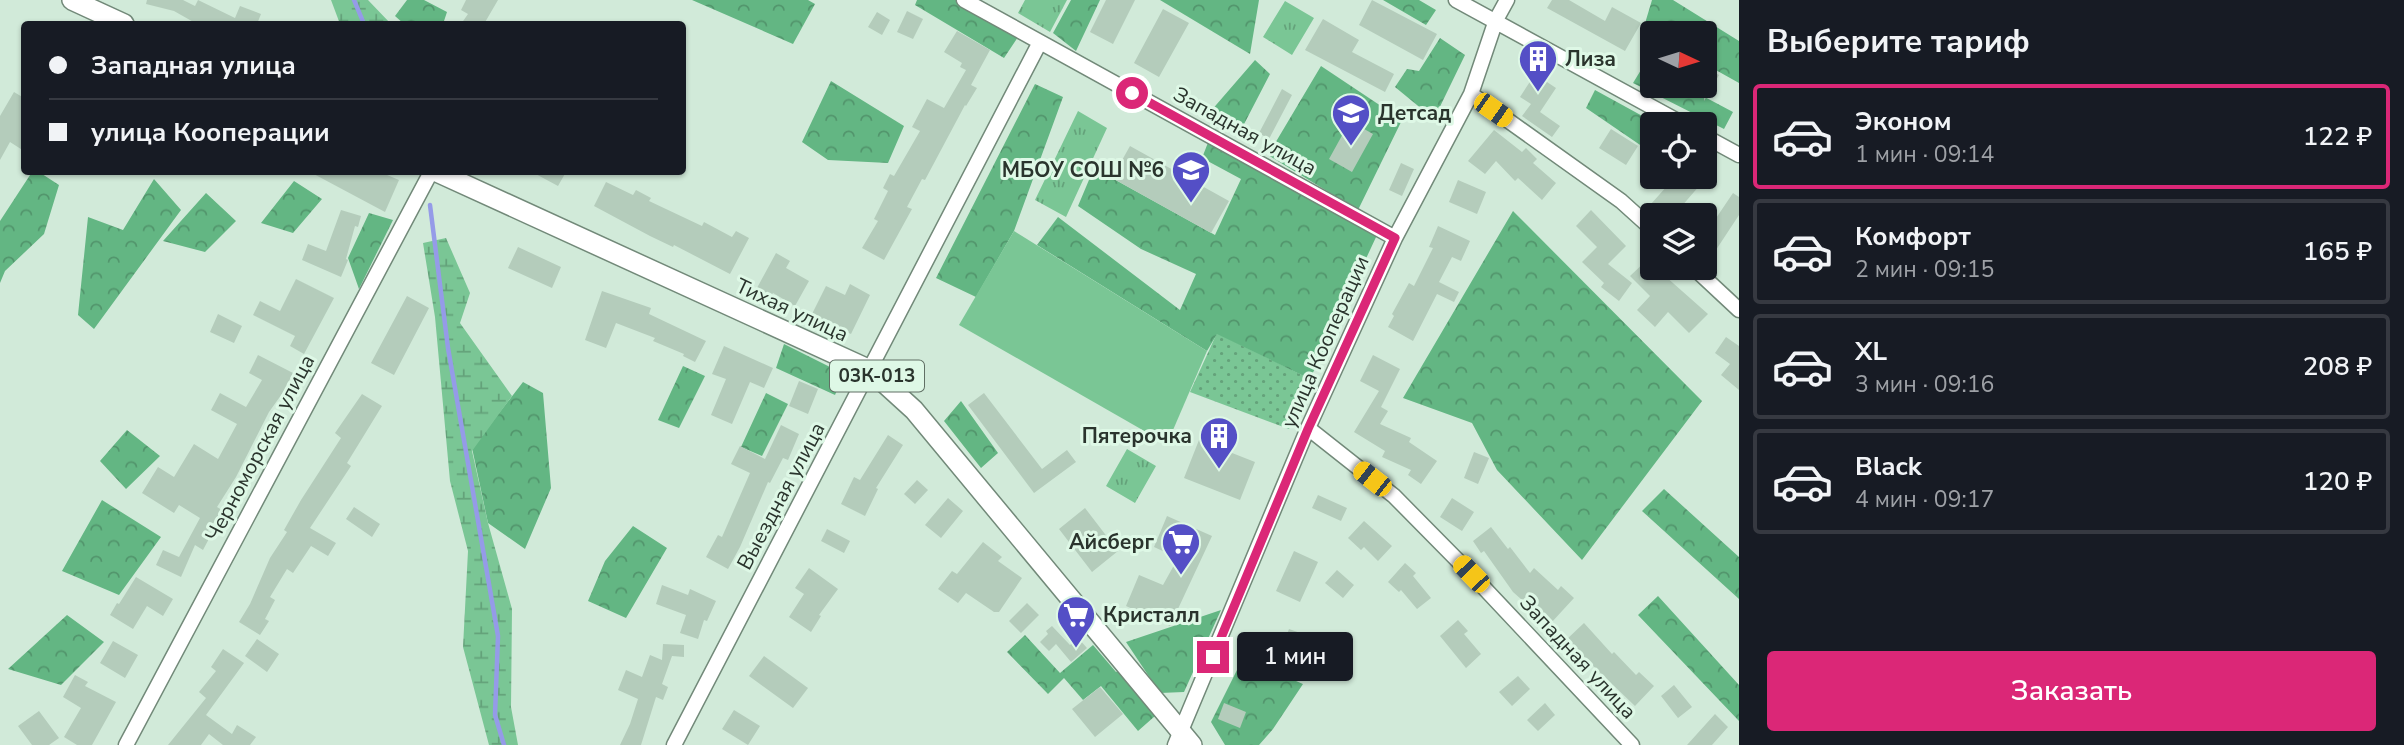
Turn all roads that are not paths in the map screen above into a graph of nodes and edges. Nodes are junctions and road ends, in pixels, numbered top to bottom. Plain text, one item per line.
1 (72, 0) edge
2 (964, 0) edge
3 (1456, 0) edge
4 (1507, 0) edge
5 (1496, 20) junction
6 (118, 21) edge
7 (1040, 42) junction
8 (1471, 94) junction
9 (1661, 112) edge
10 (1717, 143) edge
11 (1739, 155) edge
12 (428, 175) edge
13 (444, 175) edge
14 (1640, 218) edge
15 (1395, 238) junction
16 (1707, 280) edge
17 (1739, 310) edge
18 (870, 370) junction
19 (1308, 429) junction
20 (1183, 741) edge
21 (126, 745) edge
22 (674, 745) edge
23 (1632, 745) edge

1 - 6 main road
2 - 7 street, Западная улица
3 - 5 street
4 - 5 street, улица Кооперации
5 - 8 street, улица Кооперации
5 - 9 street
7 - 15 street, Западная улица
7 - 18 street, Выездная улица
8 - 14 street
8 - 15 street, улица Кооперации
10 - 11 street
12 - 21 street, Черноморская улица
13 - 18 main road, Тихая улица / 03К-013
15 - 19 street, улица Кооперации
16 - 17 street
18 - 20 main road, Тихая улица / 03К-013
18 - 22 street, Выездная улица
19 - 20 street, улица Кооперации
19 - 23 street, Западная улица

